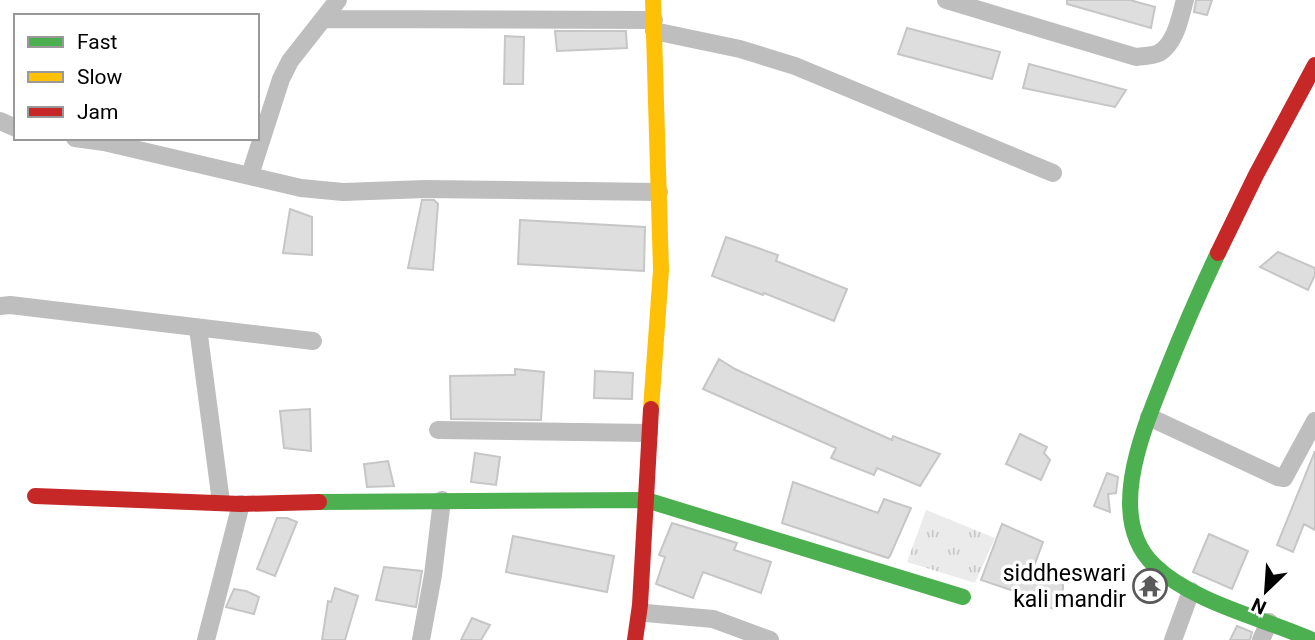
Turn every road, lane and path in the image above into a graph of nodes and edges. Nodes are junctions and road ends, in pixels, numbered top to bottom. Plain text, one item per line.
1 (338, 0) edge
2 (653, 0) edge
3 (946, 0) edge
4 (1185, 0) edge
5 (323, 19) junction
6 (654, 25) junction
7 (1315, 65) edge
8 (90, 140) edge
9 (1053, 173) dead end
10 (250, 175) junction
11 (659, 192) junction
12 (0, 306) edge
13 (198, 328) junction
14 (313, 341) dead end
15 (1149, 417) junction
16 (1315, 421) edge
17 (438, 430) dead end
18 (649, 433) junction
19 (35, 496) dead end
20 (646, 499) junction
21 (442, 500) junction
22 (221, 502) junction
23 (241, 505) junction
24 (1191, 591) junction
25 (963, 597) dead end
26 (643, 609) junction
27 (1269, 622) junction
28 (206, 640) edge
29 (421, 640) edge
30 (635, 640) edge
31 (648, 640) edge
32 (770, 640) edge
33 (1173, 640) edge
34 (1261, 640) edge
35 (1312, 640) edge

1 - 5 street
2 - 6 street
3 - 4 street
5 - 6 street
5 - 10 street
6 - 9 street
6 - 11 street
7 - 15 street
8 - 10 street
10 - 11 street
11 - 18 street
12 - 13 street
13 - 14 street
13 - 22 street
15 - 16 street
15 - 24 street
17 - 18 street
18 - 20 street
19 - 22 street
20 - 21 street
20 - 25 street
20 - 26 street
21 - 23 street
21 - 29 street
22 - 23 street
23 - 28 street
24 - 27 street
24 - 33 street
26 - 30 street
26 - 31 street
26 - 32 street
27 - 34 street
27 - 35 street

